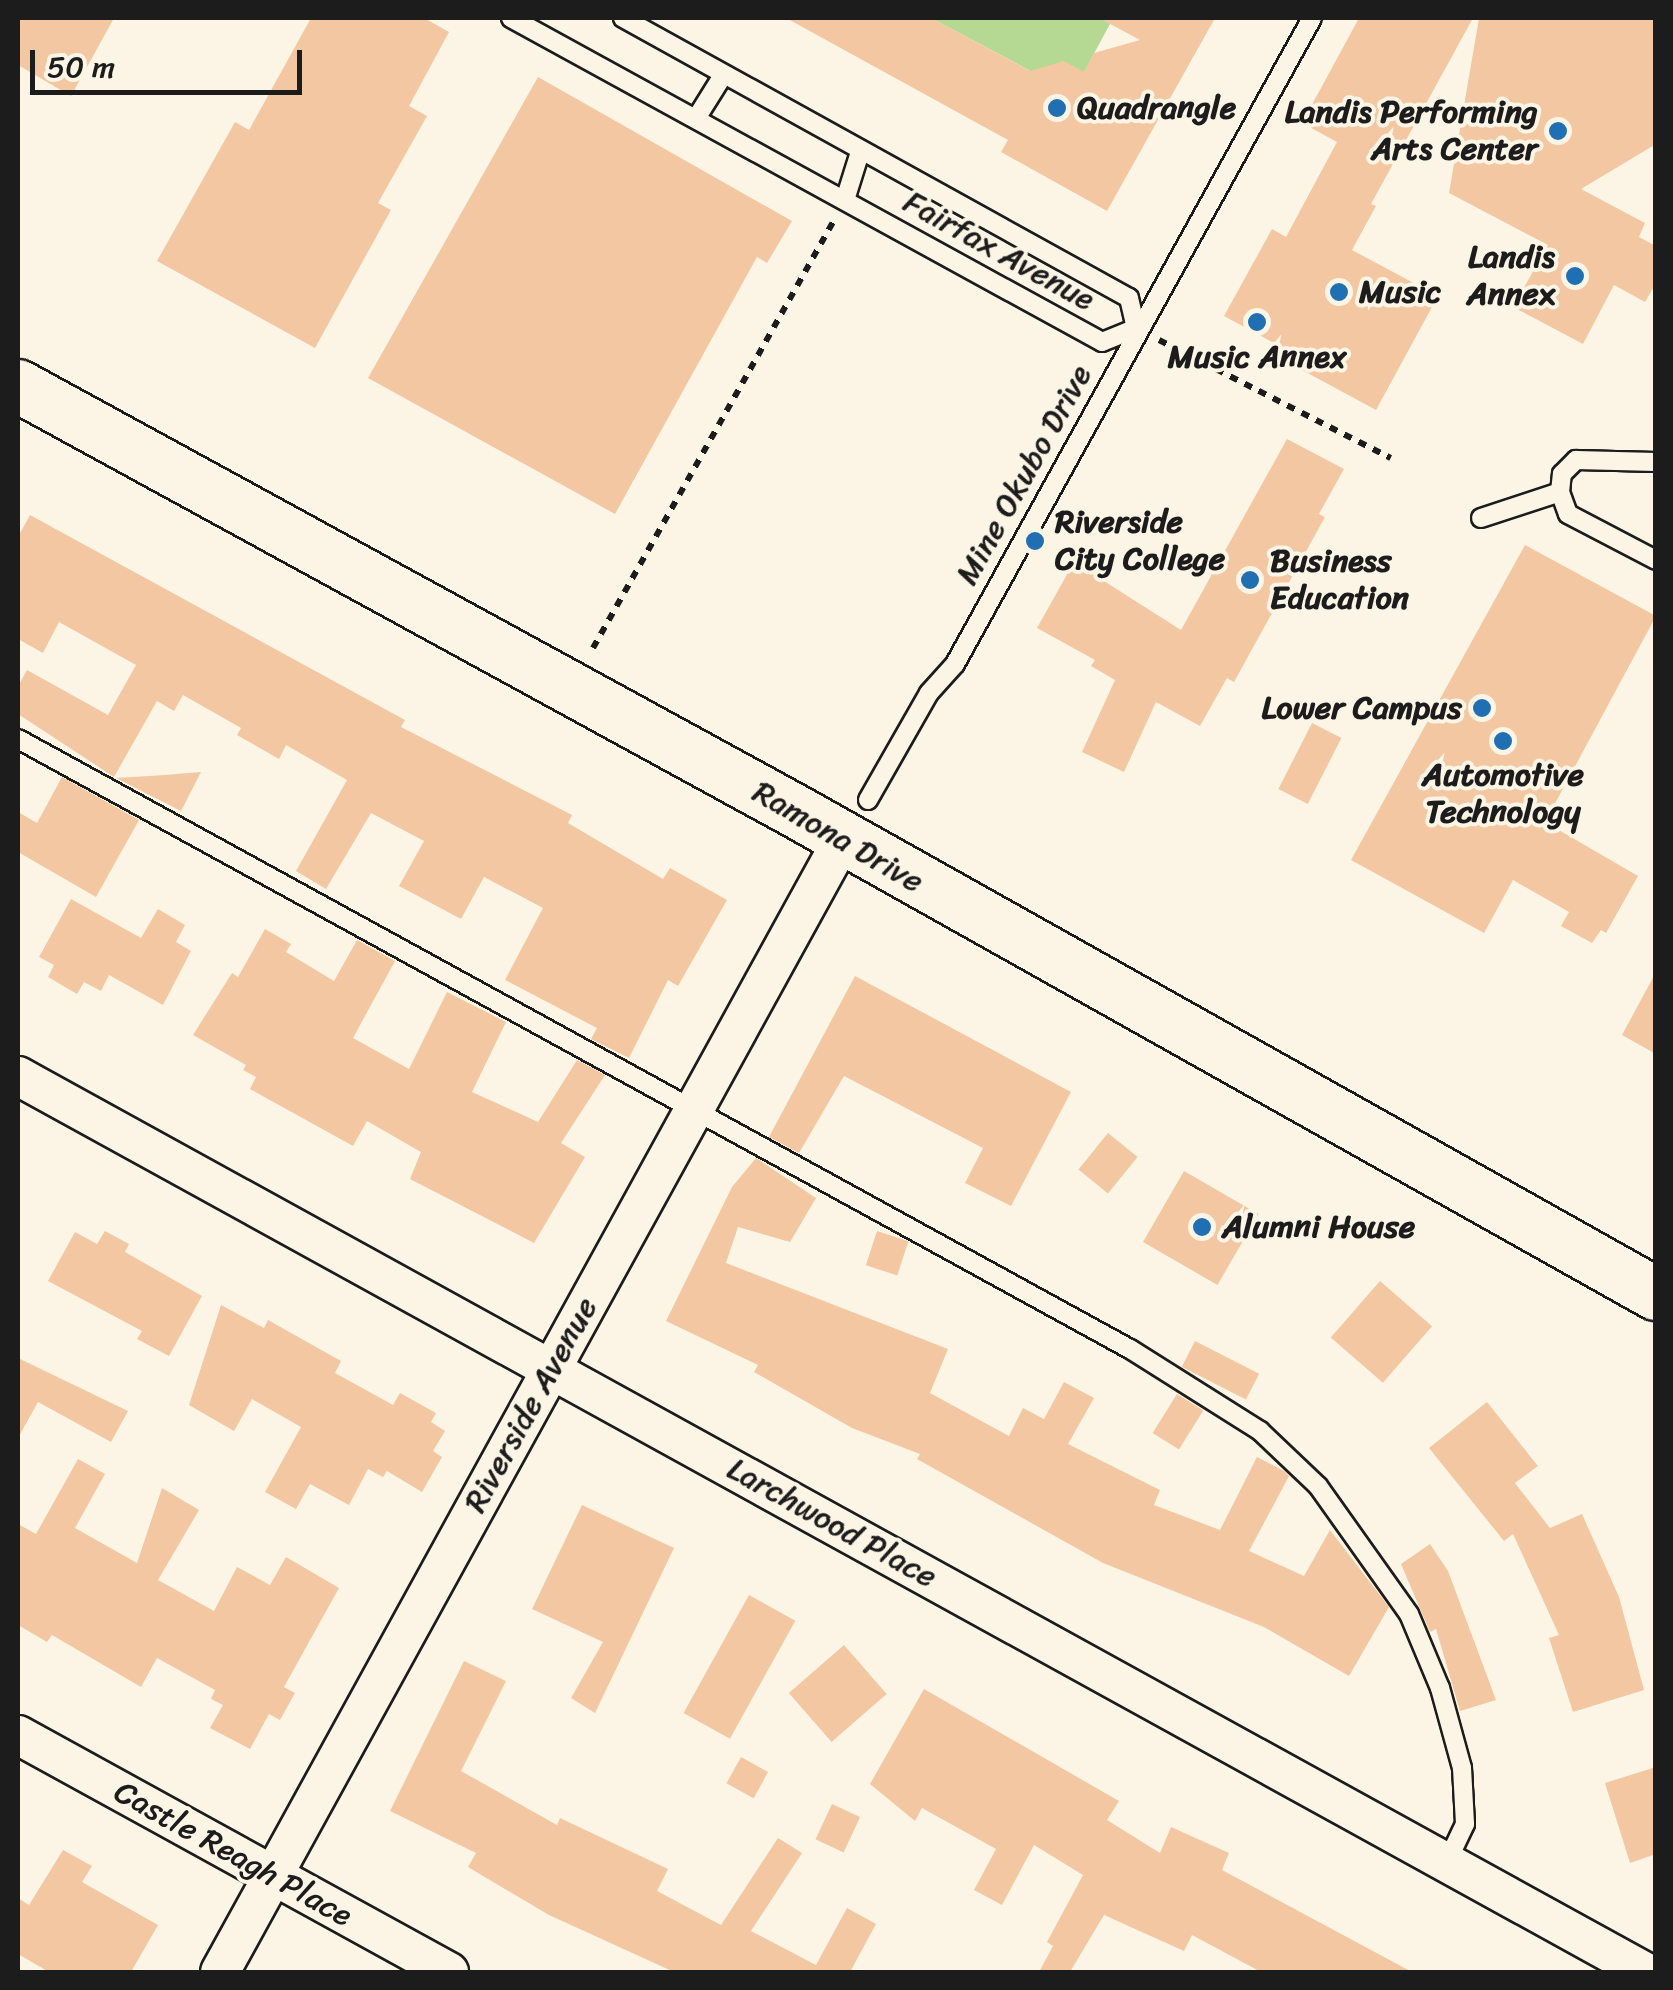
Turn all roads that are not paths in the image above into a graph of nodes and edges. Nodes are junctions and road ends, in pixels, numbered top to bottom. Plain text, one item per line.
1 (512, 18) edge
2 (623, 18) edge
3 (1312, 18) edge
4 (533, 22) edge
5 (722, 77) junction
6 (697, 118) junction
7 (860, 152) junction
8 (845, 200) junction
9 (1136, 328) junction
10 (18, 386) edge
11 (1656, 462) edge
12 (1560, 492) junction
13 (1481, 518) dead end
14 (1656, 560) edge
15 (18, 739) edge
16 (855, 819) junction
17 (18, 1076) edge
18 (695, 1110) junction
19 (1656, 1294) edge
20 (552, 1368) junction
21 (18, 1735) edge
22 (1446, 1864) junction
23 (272, 1876) junction
24 (220, 1972) edge
25 (449, 1972) edge
26 (1645, 1972) edge

1 - 4 lane, Fairfax Avenue
2 - 5 lane, Fairfax Avenue
3 - 9 lane, Mine Okubo Drive
4 - 6 lane, Fairfax Avenue
5 - 6 lane
5 - 7 lane, Fairfax Avenue
6 - 8 lane, Fairfax Avenue
7 - 8 lane
7 - 9 lane, Fairfax Avenue
8 - 9 lane, Fairfax Avenue
9 - 16 lane, Mine Okubo Drive
10 - 16 street, Ramona Drive
11 - 12 lane
12 - 13 lane
12 - 14 lane
15 - 18 lane
16 - 18 street, Riverside Avenue
16 - 19 street, Ramona Drive
17 - 20 street, Larchwood Place
18 - 20 street, Riverside Avenue
18 - 22 lane
20 - 22 street, Larchwood Place
20 - 23 street, Riverside Avenue
21 - 23 street, Castle Reagh Place
22 - 26 street, Larchwood Place
23 - 24 street, Riverside Avenue
23 - 25 street, Castle Reagh Place

